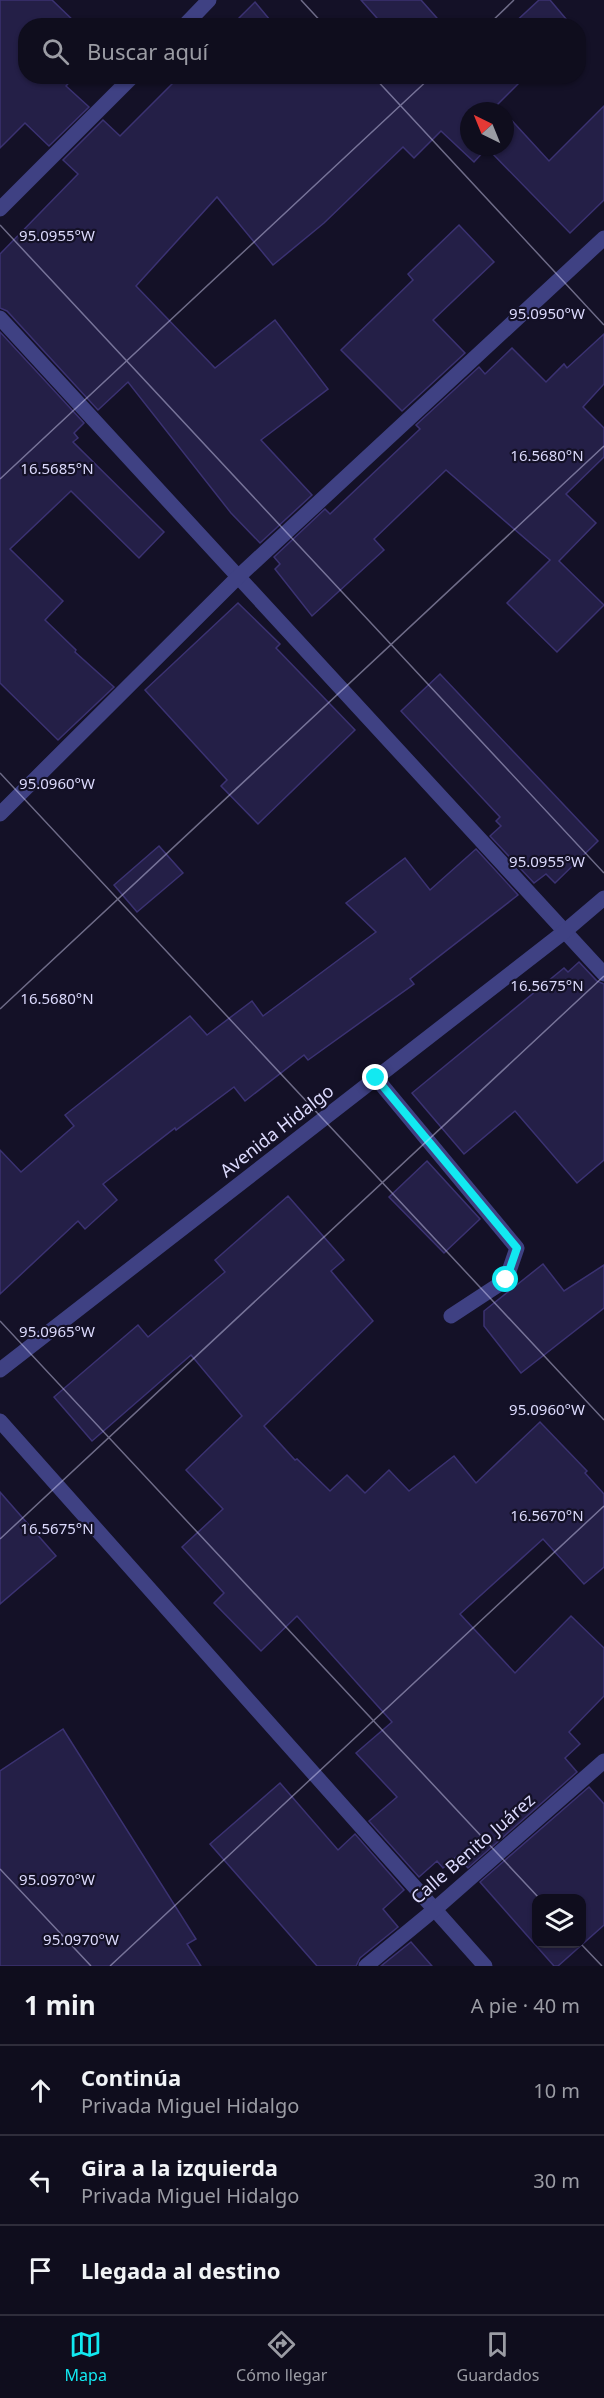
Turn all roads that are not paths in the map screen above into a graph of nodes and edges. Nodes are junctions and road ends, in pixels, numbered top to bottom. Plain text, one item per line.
1 (209, 0) edge
2 (192, 18) edge
3 (125, 84) edge
4 (0, 209) edge
5 (604, 238) edge
6 (0, 318) edge
7 (238, 577) junction
8 (0, 814) edge
9 (604, 898) edge
10 (564, 932) junction
11 (604, 974) edge
12 (376, 1078) junction
13 (451, 1316) dead end
14 (0, 1370) edge
15 (0, 1421) edge
16 (604, 1761) edge
17 (434, 1910) junction
18 (366, 1966) edge
19 (484, 1966) edge

1 - 2 street
3 - 4 street
5 - 7 street
6 - 7 street
7 - 8 street
7 - 10 street
9 - 10 street, Avenida Hidalgo
10 - 11 street
10 - 12 street, Avenida Hidalgo
12 - 13 street
12 - 14 street, Avenida Hidalgo
15 - 17 street
16 - 17 street, Calle Benito Juárez
17 - 18 street, Calle Benito Juárez
17 - 19 street

